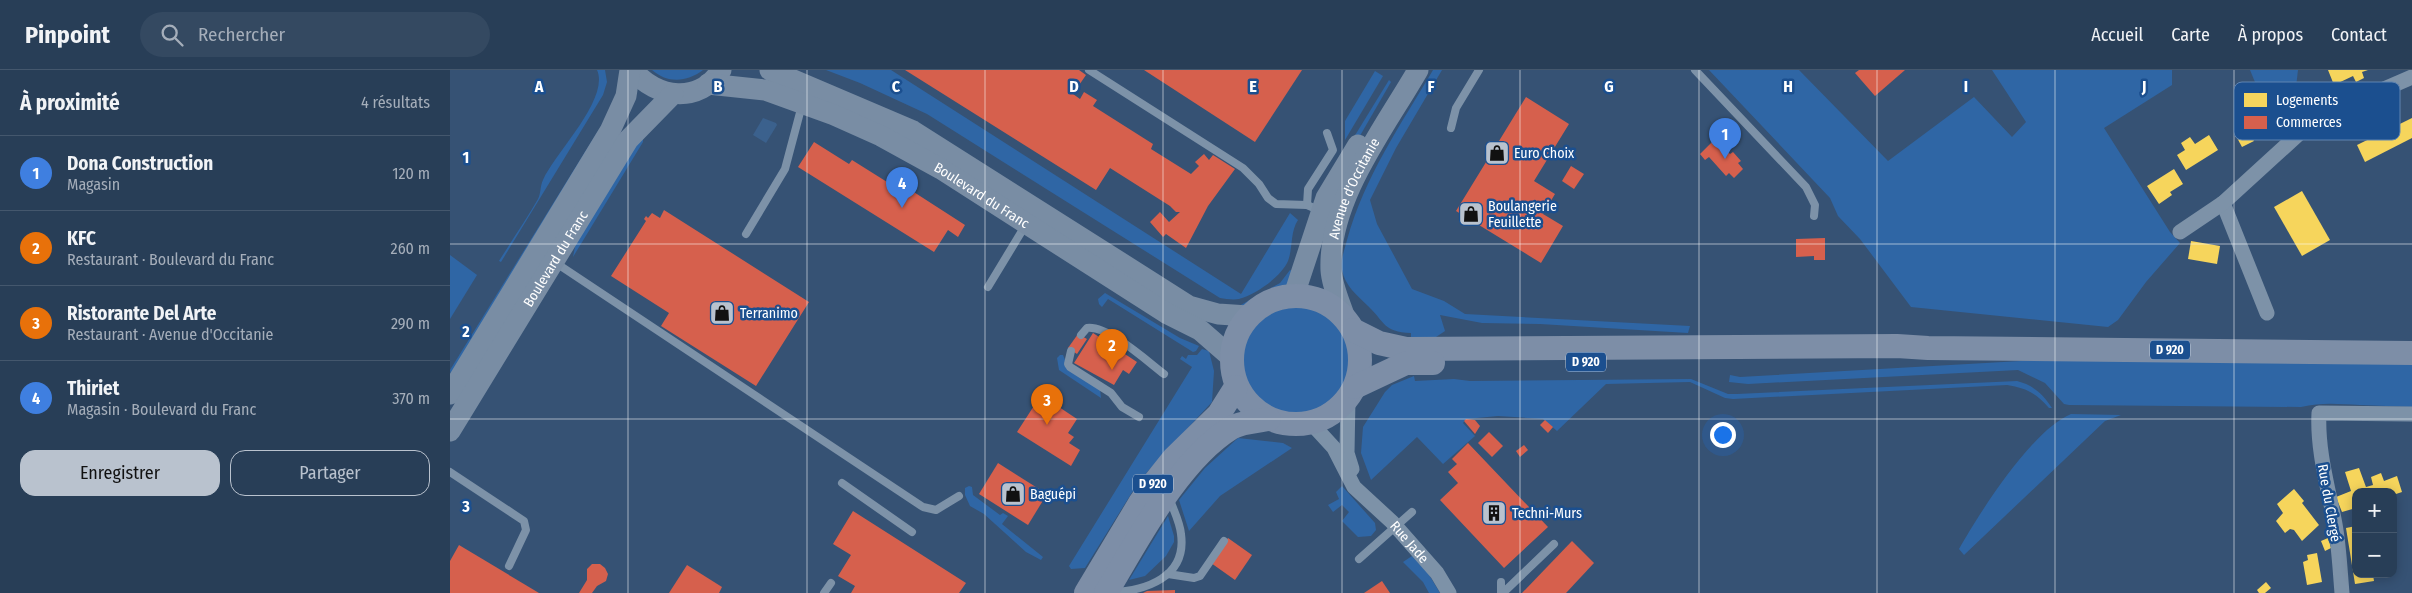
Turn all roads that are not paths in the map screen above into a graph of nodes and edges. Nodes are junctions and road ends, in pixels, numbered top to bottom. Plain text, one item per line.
1 (632, 70) edge
2 (770, 70) edge
3 (1089, 70) edge
4 (1404, 70) edge
5 (1418, 70) edge
6 (1479, 70) edge
7 (1695, 70) edge
8 (715, 77) edge
9 (2412, 77) edge
10 (2400, 82) edge
11 (673, 94) junction
12 (803, 104) junction
13 (1451, 128) dead end
14 (1328, 133) dead end
15 (2292, 140) edge
16 (2223, 202) junction
17 (1314, 208) junction
18 (1814, 216) dead end
19 (1026, 224) junction
20 (2180, 232) dead end
21 (746, 234) dead end
22 (554, 262) junction
23 (988, 288) dead end
24 (1294, 295) junction
25 (2267, 313) dead end
26 (1248, 316) junction
27 (1349, 324) junction
28 (1080, 335) dead end
29 (1928, 348) junction
30 (1072, 351) dead end
31 (2412, 353) edge
32 (1230, 357) junction
33 (1164, 374) dead end
34 (1236, 387) junction
35 (1351, 392) junction
36 (450, 394) edge
37 (2412, 414) edge
38 (1138, 417) dead end
39 (1269, 419) junction
40 (1311, 423) junction
41 (450, 431) edge
42 (450, 472) edge
43 (842, 482) dead end
44 (1168, 493) junction
45 (1364, 495) junction
46 (959, 496) dead end
47 (1412, 512) dead end
48 (1396, 526) junction
49 (912, 532) dead end
50 (1224, 541) dead end
51 (1554, 544) dead end
52 (1360, 560) dead end
53 (509, 566) dead end
54 (1168, 574) junction
55 (1501, 582) dead end
56 (831, 583) dead end
57 (824, 593) edge
58 (1086, 593) edge
59 (1107, 593) edge
60 (1449, 593) edge
61 (1502, 593) edge
62 (2342, 593) edge

1 - 11 street
1 - 36 street, Boulevard du Franc
2 - 26 street, Boulevard du Franc
3 - 17 lane
4 - 17 street, Avenue d'Occitanie
5 - 27 street, Avenue d'Occitanie
6 - 13 lane
7 - 18 lane
8 - 11 street
8 - 12 street, Boulevard du Franc
9 - 10 street
11 - 22 street, Boulevard du Franc
12 - 19 street, Boulevard du Franc
12 - 21 lane
14 - 17 lane
15 - 16 street
16 - 20 street
16 - 25 street
17 - 24 street, Avenue d'Occitanie
19 - 23 lane
19 - 32 street, Boulevard du Franc
22 - 41 street, Boulevard du Franc
22 - 46 lane
24 - 26 main road
24 - 27 main road
26 - 32 main road
27 - 29 main road, D 920
27 - 35 main road
28 - 33 lane
29 - 31 main road, D 920
29 - 35 main road, D 920
30 - 38 lane
32 - 34 main road
34 - 39 main road
34 - 58 main road, D 920
35 - 40 main road
35 - 45 street, Rue Jade
37 - 62 street, Rue du Clergé
39 - 40 main road
39 - 44 main road, D 920
40 - 45 street, Rue Jade
42 - 53 lane
43 - 49 lane
44 - 54 lane
44 - 59 main road, D 920
45 - 48 street, Rue Jade
47 - 48 lane
48 - 52 lane
48 - 60 street, Rue Jade
50 - 54 lane
51 - 61 lane
54 - 59 lane
55 - 61 lane
56 - 57 lane

